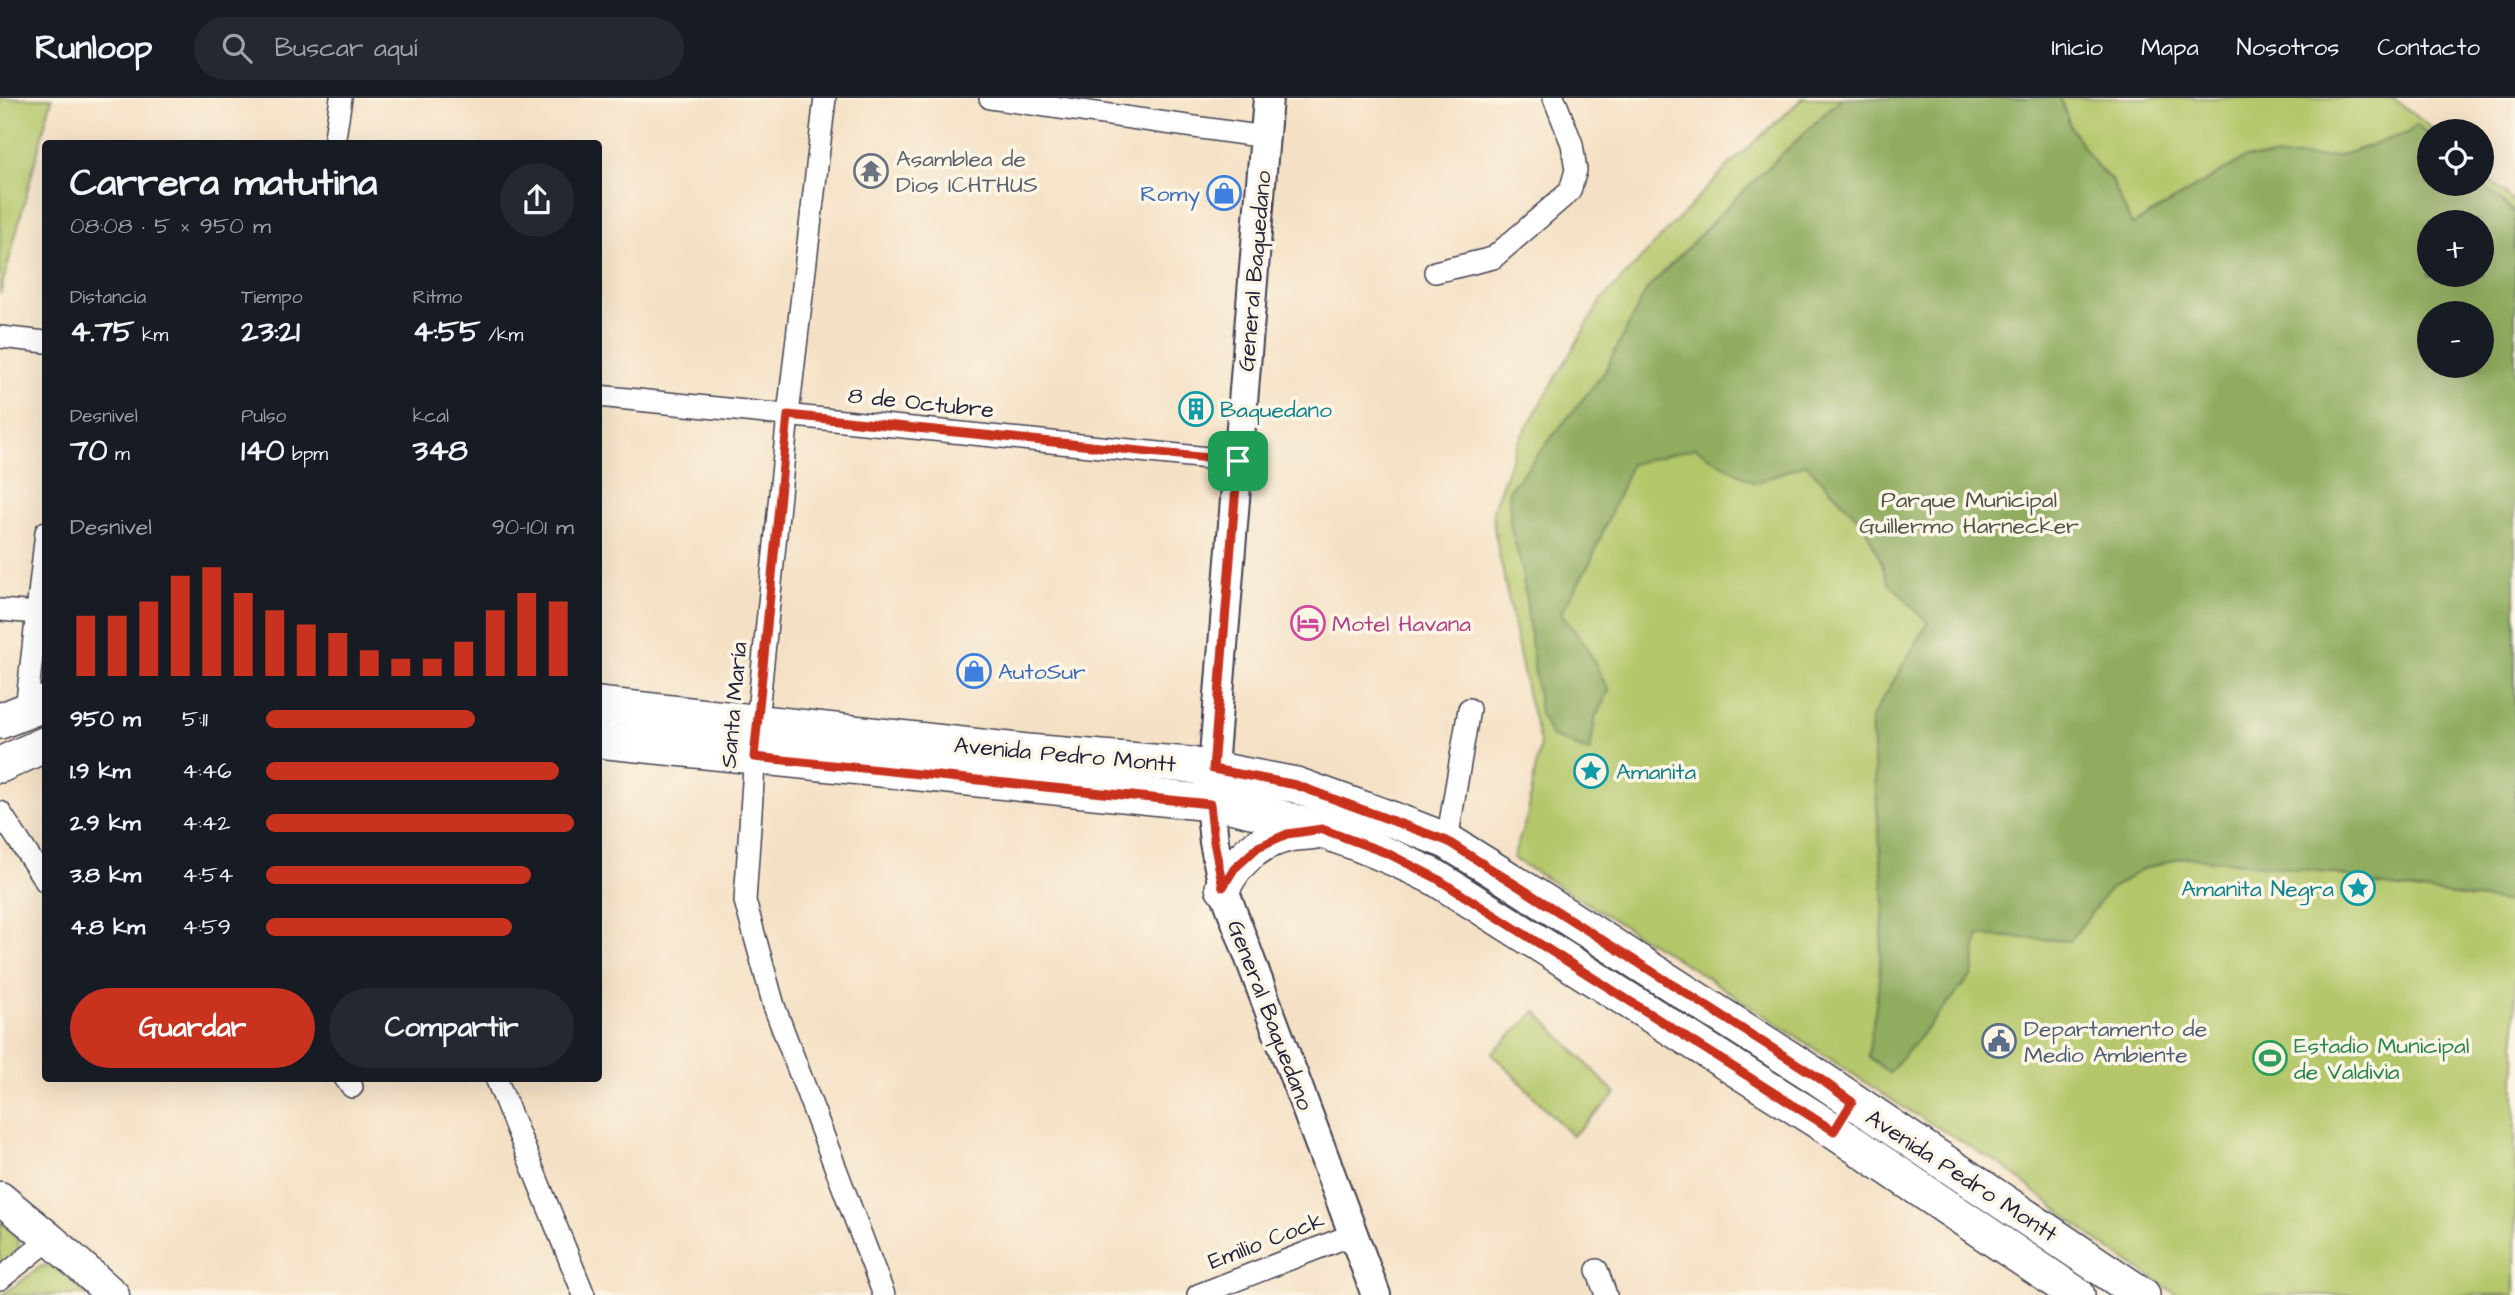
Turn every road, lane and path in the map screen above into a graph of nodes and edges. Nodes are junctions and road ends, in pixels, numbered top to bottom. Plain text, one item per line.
1 (341, 98) edge
2 (825, 98) edge
3 (990, 98) edge
4 (1268, 98) edge
5 (1554, 98) edge
6 (1265, 137) junction
7 (335, 140) edge
8 (1435, 272) dead end
9 (0, 337) edge
10 (42, 341) edge
11 (602, 396) edge
12 (788, 415) junction
13 (1238, 461) junction
14 (42, 568) edge
15 (0, 610) edge
16 (37, 613) junction
17 (602, 705) edge
18 (1469, 709) dead end
19 (24, 711) edge
20 (757, 722) junction
21 (602, 740) edge
22 (42, 746) edge
23 (754, 757) junction
24 (0, 765) edge
25 (1213, 769) junction
26 (1210, 804) junction
27 (0, 812) edge
28 (1322, 829) junction
29 (1447, 841) junction
30 (42, 876) edge
31 (1223, 887) junction
32 (498, 1082) edge
33 (1852, 1102) junction
34 (1834, 1131) junction
35 (0, 1198) edge
36 (1353, 1234) junction
37 (50, 1238) junction
38 (1597, 1270) dead end
39 (0, 1279) edge
40 (113, 1295) edge
41 (584, 1295) edge
42 (884, 1295) edge
43 (1198, 1295) edge
44 (1376, 1295) edge
45 (1606, 1295) edge
46 (2077, 1295) edge
47 (2142, 1295) edge

1 - 7 street
2 - 12 street, Santa María
3 - 6 street
4 - 6 street, General Baquedano
5 - 8 street
6 - 13 street, General Baquedano
9 - 10 street
11 - 12 street, 8 de Octubre
12 - 13 street, 8 de Octubre
12 - 20 street, Santa María
13 - 25 street, General Baquedano
14 - 16 street
15 - 16 street
16 - 19 street
17 - 20 main road, Avenida Pedro Montt
18 - 29 street
20 - 23 street, Santa María
20 - 25 main road, Avenida Pedro Montt
21 - 23 main road, Avenida Pedro Montt
22 - 24 main road
23 - 26 main road, Avenida Pedro Montt
23 - 42 street, Santa María
25 - 26 street, General Baquedano
25 - 29 main road, Avenida Pedro Montt
26 - 28 main road, Avenida Pedro Montt
26 - 31 street, General Baquedano
27 - 30 street
28 - 31 main road
28 - 34 main road, Avenida Pedro Montt
29 - 33 main road, Avenida Pedro Montt
31 - 36 street, General Baquedano
32 - 41 street
33 - 34 main road
33 - 47 main road, Avenida Pedro Montt
34 - 46 main road, Avenida Pedro Montt
35 - 37 main road
36 - 43 street, Emilio Cock
36 - 44 street, General Baquedano
37 - 39 street
37 - 40 main road
38 - 45 street

